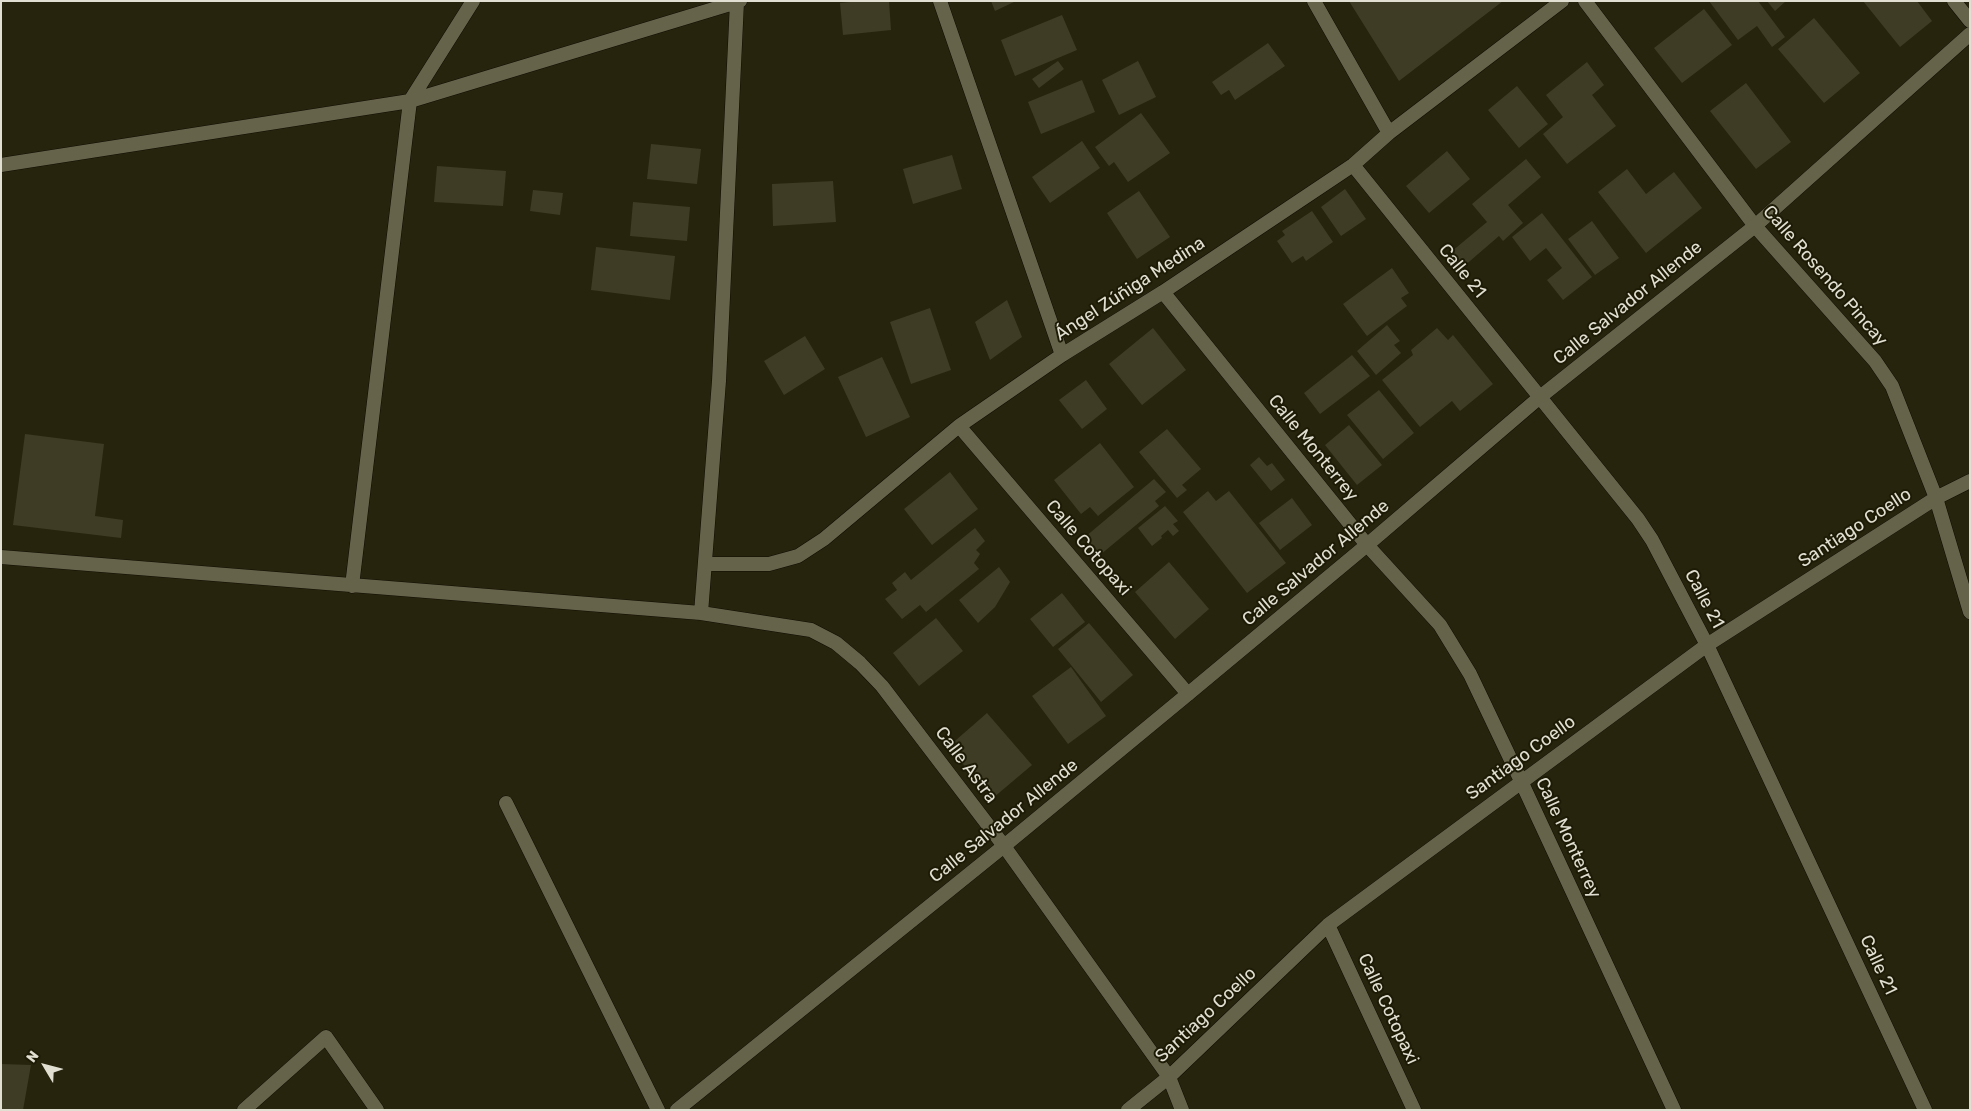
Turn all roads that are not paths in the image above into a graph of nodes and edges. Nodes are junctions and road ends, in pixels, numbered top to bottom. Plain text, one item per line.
1 (473, 1) edge
2 (940, 1) edge
3 (1314, 1) edge
4 (1562, 1) edge
5 (1585, 1) edge
6 (1954, 1) edge
7 (738, 2) edge
8 (1970, 21) edge
9 (1970, 34) edge
10 (410, 101) junction
11 (1389, 133) junction
12 (1353, 165) junction
13 (1, 166) edge
14 (1755, 226) junction
15 (1163, 292) junction
16 (1062, 355) junction
17 (1540, 397) junction
18 (959, 426) junction
19 (1970, 481) edge
20 (1936, 498) junction
21 (1367, 546) junction
22 (1, 557) edge
23 (705, 564) junction
24 (352, 586) junction
25 (1970, 612) edge
26 (700, 613) junction
27 (1707, 645) junction
28 (1188, 694) junction
29 (1521, 781) junction
30 (506, 803) dead end
31 (1004, 846) junction
32 (1328, 925) junction
33 (1169, 1077) junction
34 (244, 1110) edge
35 (377, 1110) edge
36 (658, 1110) edge
37 (677, 1110) edge
38 (1128, 1110) edge
39 (1182, 1110) edge
40 (1414, 1110) edge
41 (1674, 1110) edge
42 (1925, 1110) edge

1 - 10 street
2 - 16 street
3 - 11 street
4 - 11 street, Ángel Zúñiga Medina
5 - 14 street, Calle Rosendo Pincay
6 - 8 street
7 - 10 street
7 - 23 street
9 - 14 street, Calle Salvador Allende
10 - 13 street
10 - 24 street
11 - 12 street, Ángel Zúñiga Medina
12 - 15 street, Ángel Zúñiga Medina
12 - 17 street, Calle 21
14 - 17 street, Calle Salvador Allende
14 - 20 street, Calle Rosendo Pincay
15 - 16 street, Ángel Zúñiga Medina
15 - 21 street, Calle Monterrey
16 - 18 street, Ángel Zúñiga Medina
17 - 21 street, Calle Salvador Allende
17 - 27 street, Calle 21
18 - 23 street, Ángel Zúñiga Medina
18 - 28 street, Calle Cotopaxi
19 - 20 street, Santiago Coello
20 - 25 street, Calle Rosendo Pincay
20 - 27 street, Santiago Coello
21 - 28 street, Calle Salvador Allende
21 - 29 street, Calle Monterrey
22 - 24 street, Calle Astra
23 - 26 street
24 - 26 street, Calle Astra
26 - 31 street, Calle Astra
27 - 29 street, Santiago Coello
27 - 42 street, Calle 21
28 - 31 street, Calle Salvador Allende
29 - 32 street, Santiago Coello
29 - 41 street, Calle Monterrey
30 - 36 street
31 - 33 street, Calle Astra
31 - 37 street, Calle Salvador Allende
32 - 33 street, Santiago Coello
32 - 40 street, Calle Cotopaxi
33 - 38 street, Santiago Coello
33 - 39 street, Calle Astra
34 - 35 street

